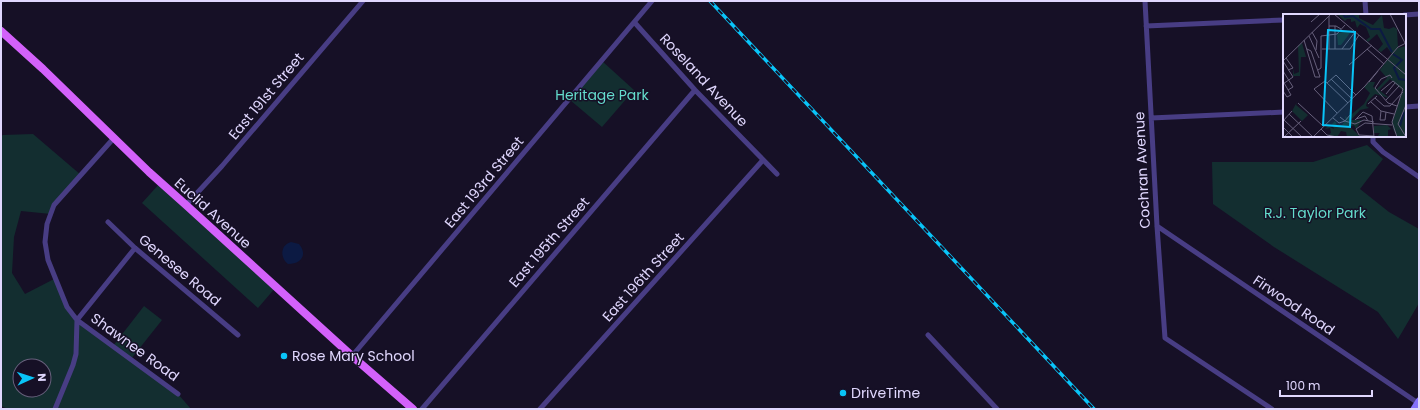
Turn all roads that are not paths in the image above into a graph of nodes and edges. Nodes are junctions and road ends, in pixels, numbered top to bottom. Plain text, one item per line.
1 (363, 1) edge
2 (652, 1) edge
3 (1145, 1) edge
4 (1365, 1) edge
5 (1366, 14) edge
6 (1419, 14) edge
7 (1406, 15) edge
8 (1283, 20) edge
9 (635, 23) junction
10 (1146, 26) junction
11 (1, 31) edge
12 (695, 90) junction
13 (1419, 106) edge
14 (1406, 107) edge
15 (1283, 112) edge
16 (1151, 118) junction
17 (1373, 137) edge
18 (112, 139) junction
19 (763, 160) junction
20 (777, 174) dead end
21 (1419, 177) edge
22 (186, 205) junction
23 (108, 222) dead end
24 (1157, 226) junction
25 (135, 248) junction
26 (77, 320) junction
27 (238, 335) dead end
28 (928, 335) dead end
29 (352, 356) junction
30 (178, 394) dead end
31 (1417, 405) edge
32 (55, 409) edge
33 (413, 409) edge
34 (422, 409) edge
35 (540, 409) edge
36 (996, 409) edge
37 (1272, 409) edge

1 - 22 street, East 191st Street
2 - 9 street
3 - 10 street, Cochran Avenue
4 - 5 street
6 - 7 street
8 - 10 street
9 - 12 street, Roseland Avenue
9 - 29 street, East 193rd Street
10 - 16 street, Cochran Avenue
11 - 18 main road, Euclid Avenue
12 - 19 street, Roseland Avenue
12 - 34 street, East 195th Street
13 - 14 street
15 - 16 street
16 - 24 street, Cochran Avenue
17 - 21 street
18 - 22 main road, Euclid Avenue
18 - 26 street, Shawnee Road
19 - 20 street, Roseland Avenue
19 - 35 street, East 196th Street
22 - 29 main road, Euclid Avenue
23 - 25 street, Genesee Road
24 - 31 street, Firwood Road
24 - 37 street, Cochran Avenue
25 - 26 street
25 - 27 street, Genesee Road
26 - 30 street, Shawnee Road
26 - 32 street
28 - 36 street
29 - 33 main road, Euclid Avenue

